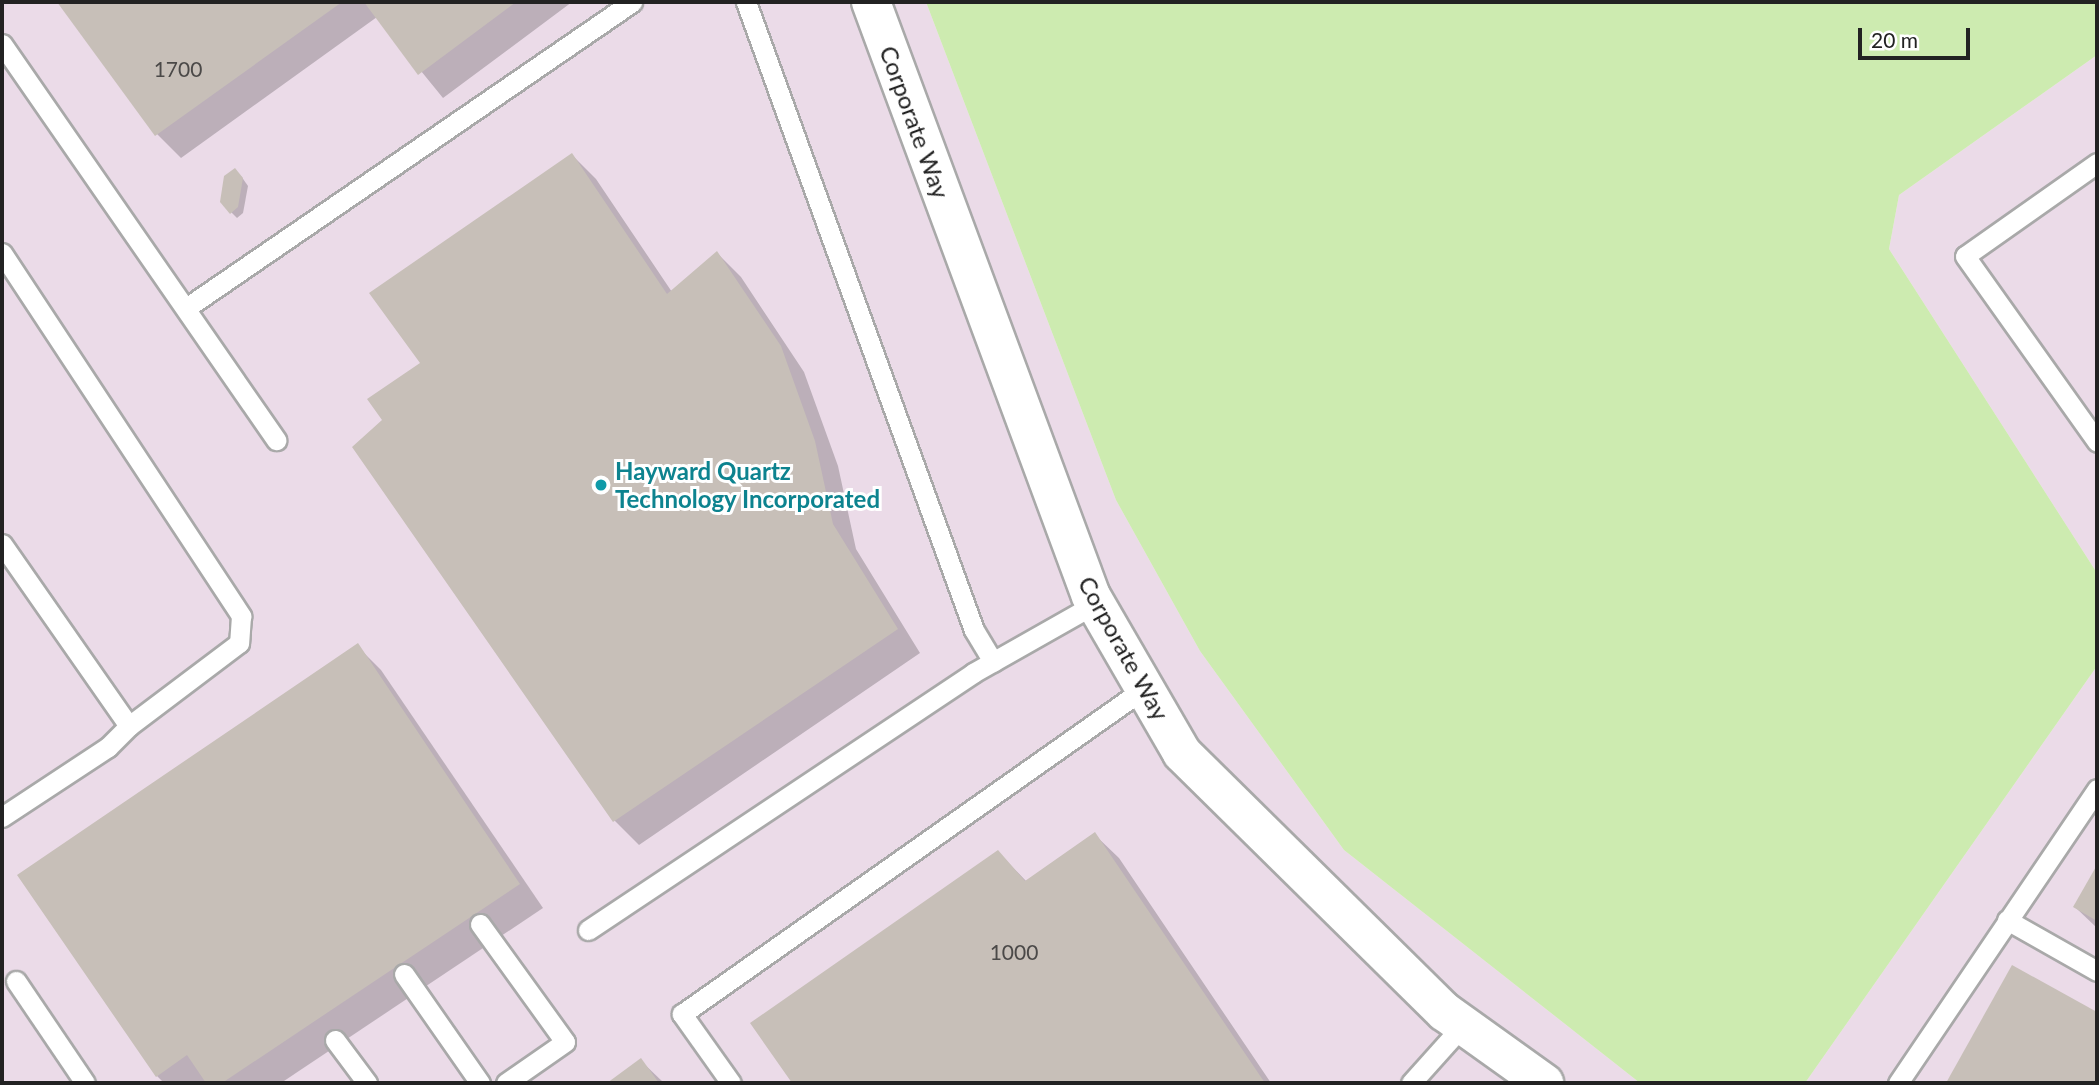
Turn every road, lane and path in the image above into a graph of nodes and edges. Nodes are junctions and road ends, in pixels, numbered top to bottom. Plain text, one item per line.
1 (632, 2) edge
2 (746, 2) edge
3 (871, 2) edge
4 (2, 44) edge
5 (2097, 163) edge
6 (2, 253) edge
7 (186, 309) junction
8 (276, 440) dead end
9 (2097, 442) edge
10 (2, 544) edge
11 (1095, 604) junction
12 (993, 662) junction
13 (1145, 688) junction
14 (129, 726) junction
15 (2097, 789) edge
16 (2, 817) edge
17 (2007, 920) junction
18 (480, 924) dead end
19 (588, 930) dead end
20 (2097, 971) edge
21 (404, 974) dead end
22 (16, 981) dead end
23 (1463, 1025) junction
24 (335, 1040) dead end
25 (85, 1083) edge
26 (367, 1083) edge
27 (480, 1083) edge
28 (506, 1083) edge
29 (731, 1083) edge
30 (1411, 1083) edge
31 (1544, 1083) edge
32 (1898, 1083) edge

1 - 7 lane
2 - 12 lane
3 - 11 street, Corporate Way
4 - 7 lane
5 - 9 lane
6 - 14 lane
7 - 8 lane
10 - 14 lane
11 - 12 lane
11 - 13 street, Corporate Way
12 - 19 lane
13 - 23 street, Corporate Way
13 - 29 lane
14 - 16 lane
15 - 17 lane
17 - 20 lane
17 - 32 lane
18 - 28 lane
21 - 27 lane
22 - 25 lane
23 - 30 lane
23 - 31 street, Corporate Way
24 - 26 lane

